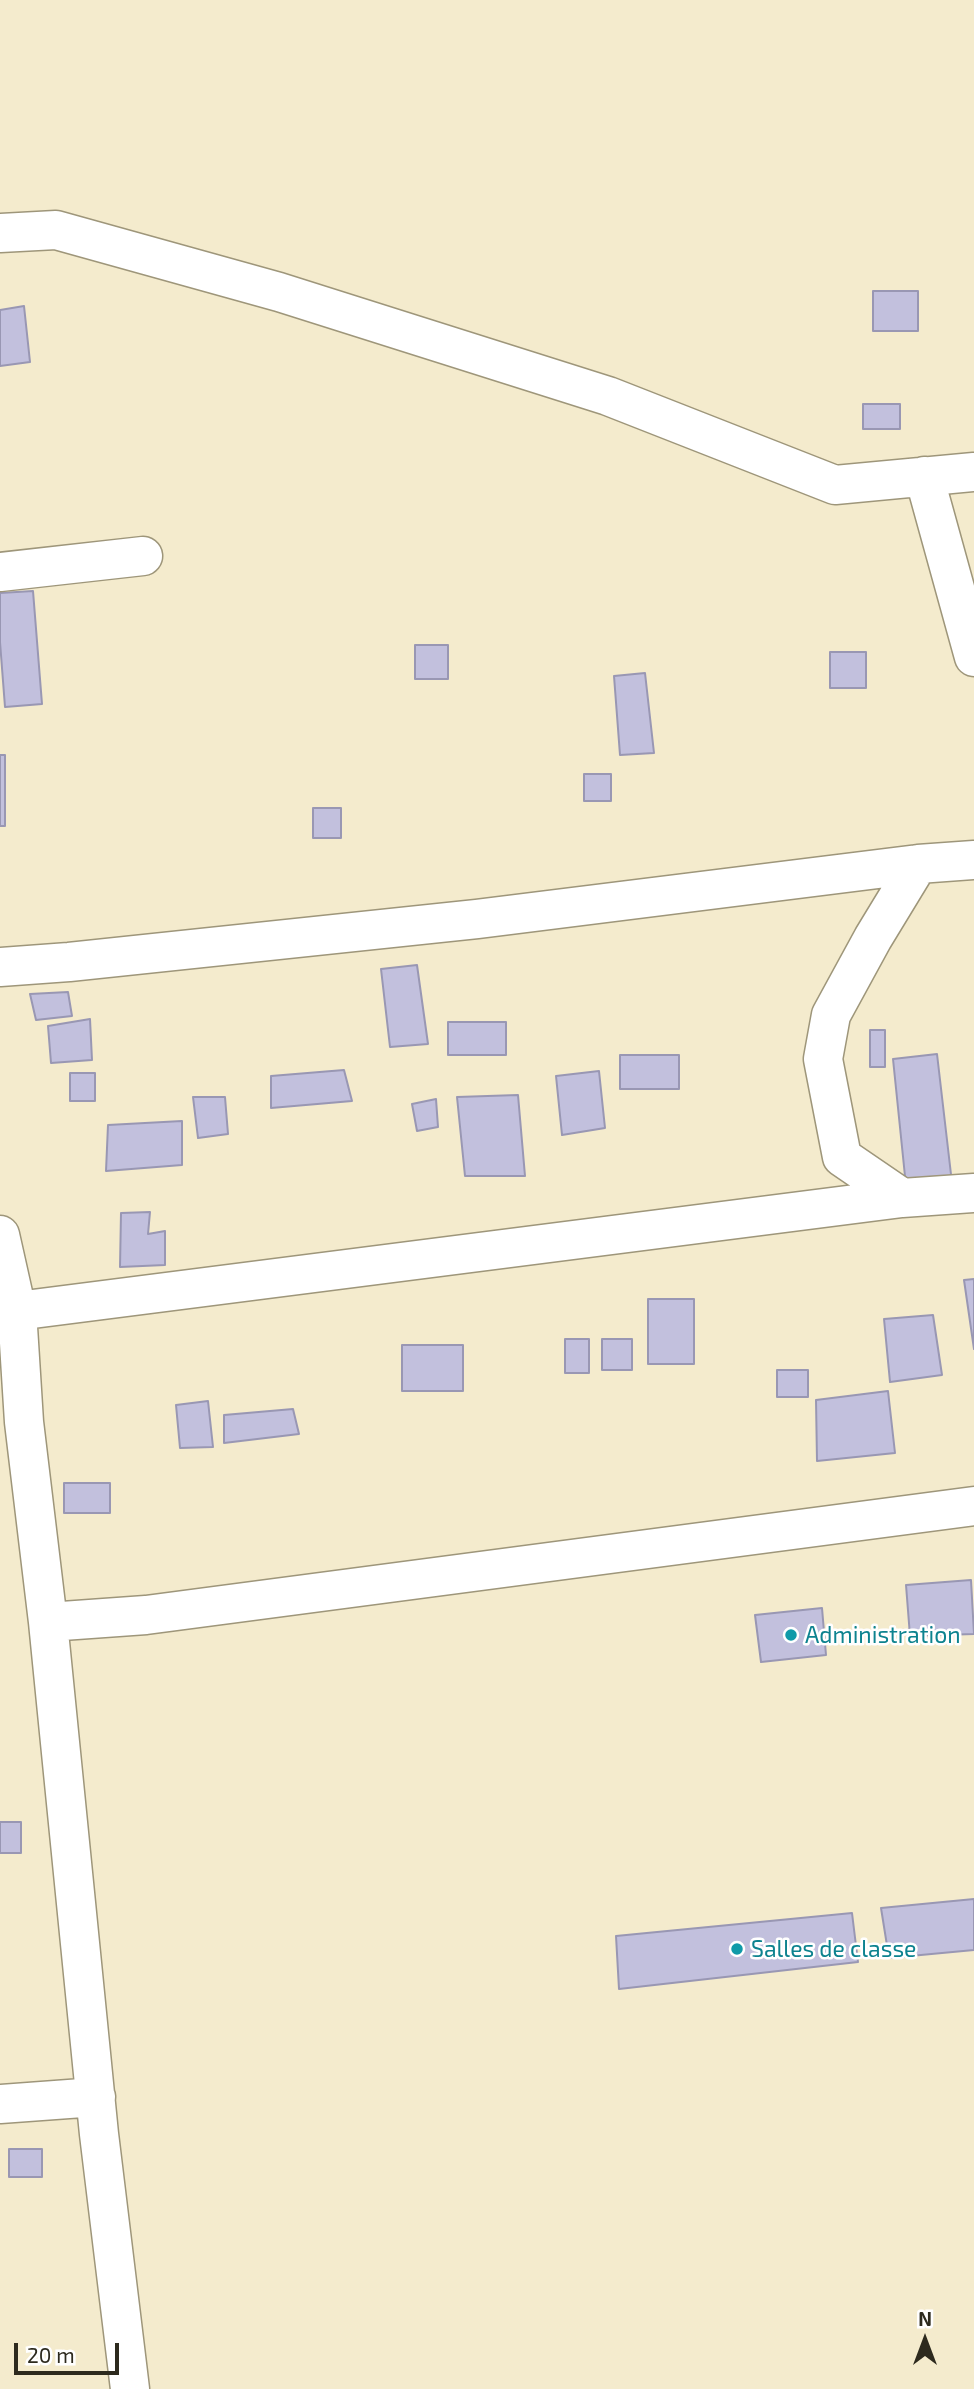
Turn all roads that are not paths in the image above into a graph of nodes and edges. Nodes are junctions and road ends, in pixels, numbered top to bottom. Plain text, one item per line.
1 (0, 233) edge
2 (974, 472) edge
3 (924, 477) junction
4 (143, 556) dead end
5 (0, 572) edge
6 (974, 657) edge
7 (974, 860) edge
8 (918, 864) junction
9 (0, 967) edge
10 (974, 1193) edge
11 (902, 1198) junction
12 (0, 1235) edge
13 (17, 1311) junction
14 (974, 1506) edge
15 (48, 1622) junction
16 (96, 2097) junction
17 (0, 2104) edge
18 (130, 2389) edge

1 - 3 street
2 - 3 street
3 - 6 street
4 - 5 street
7 - 8 street
8 - 9 street
8 - 11 street
10 - 11 street
11 - 13 street
12 - 13 street
13 - 15 street
14 - 15 street
15 - 16 street
16 - 17 street
16 - 18 street

